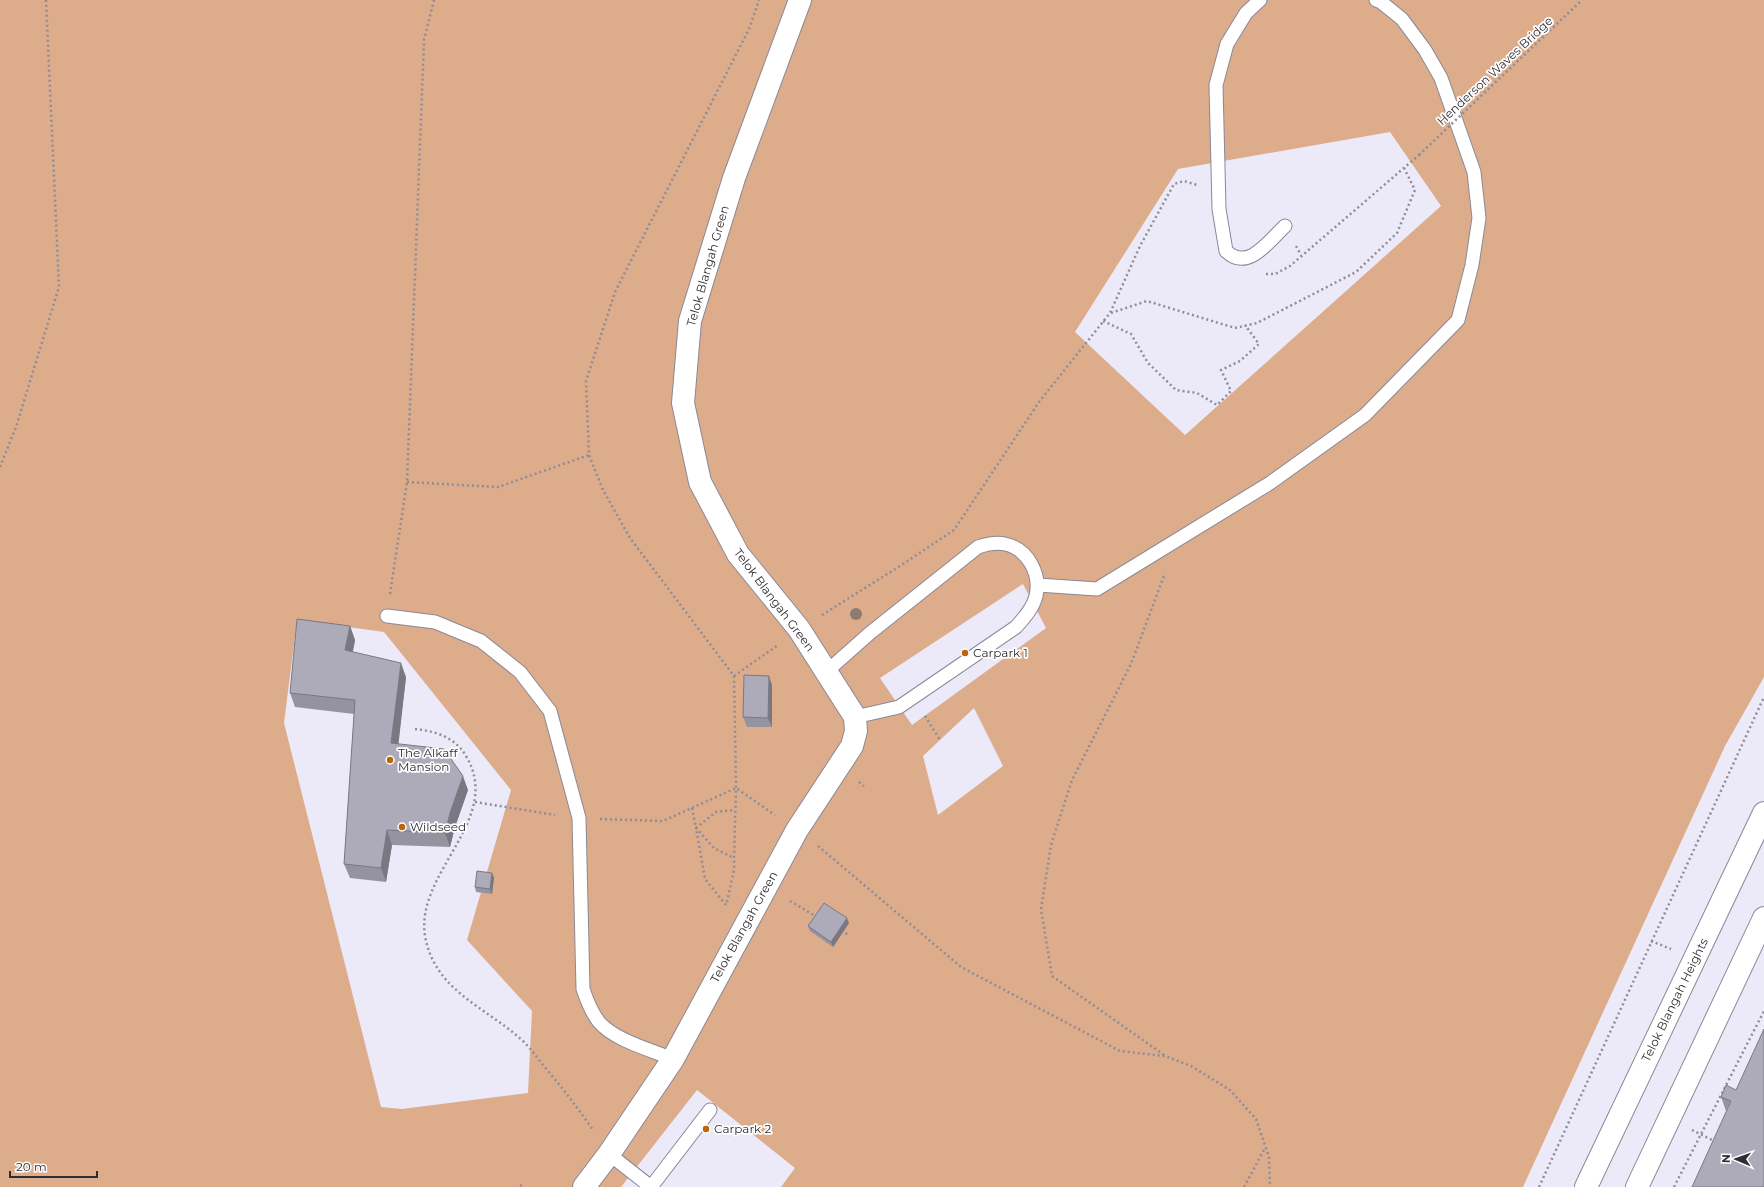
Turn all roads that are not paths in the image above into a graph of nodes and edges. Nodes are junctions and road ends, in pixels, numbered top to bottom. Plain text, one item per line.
1 (800, 0) edge
2 (1260, 0) edge
3 (1376, 0) edge
4 (1285, 226) dead end
5 (1038, 585) junction
6 (386, 616) road end
7 (826, 672) junction
8 (855, 717) junction
9 (1764, 813) edge
10 (1764, 918) edge
11 (673, 1059) junction
12 (710, 1110) dead end
13 (609, 1154) junction
14 (584, 1187) edge
15 (651, 1187) edge
16 (1586, 1187) edge
17 (1636, 1187) edge

1 - 7 street, Telok Blangah Green
2 - 4 lane
3 - 5 lane
5 - 7 lane
5 - 8 lane
6 - 11 lane
7 - 8 street, Telok Blangah Green
8 - 11 street, Telok Blangah Green
9 - 16 street, Telok Blangah Heights
10 - 17 street
11 - 13 street, Telok Blangah Green
12 - 15 lane
13 - 14 street, Telok Blangah Green
13 - 15 lane

